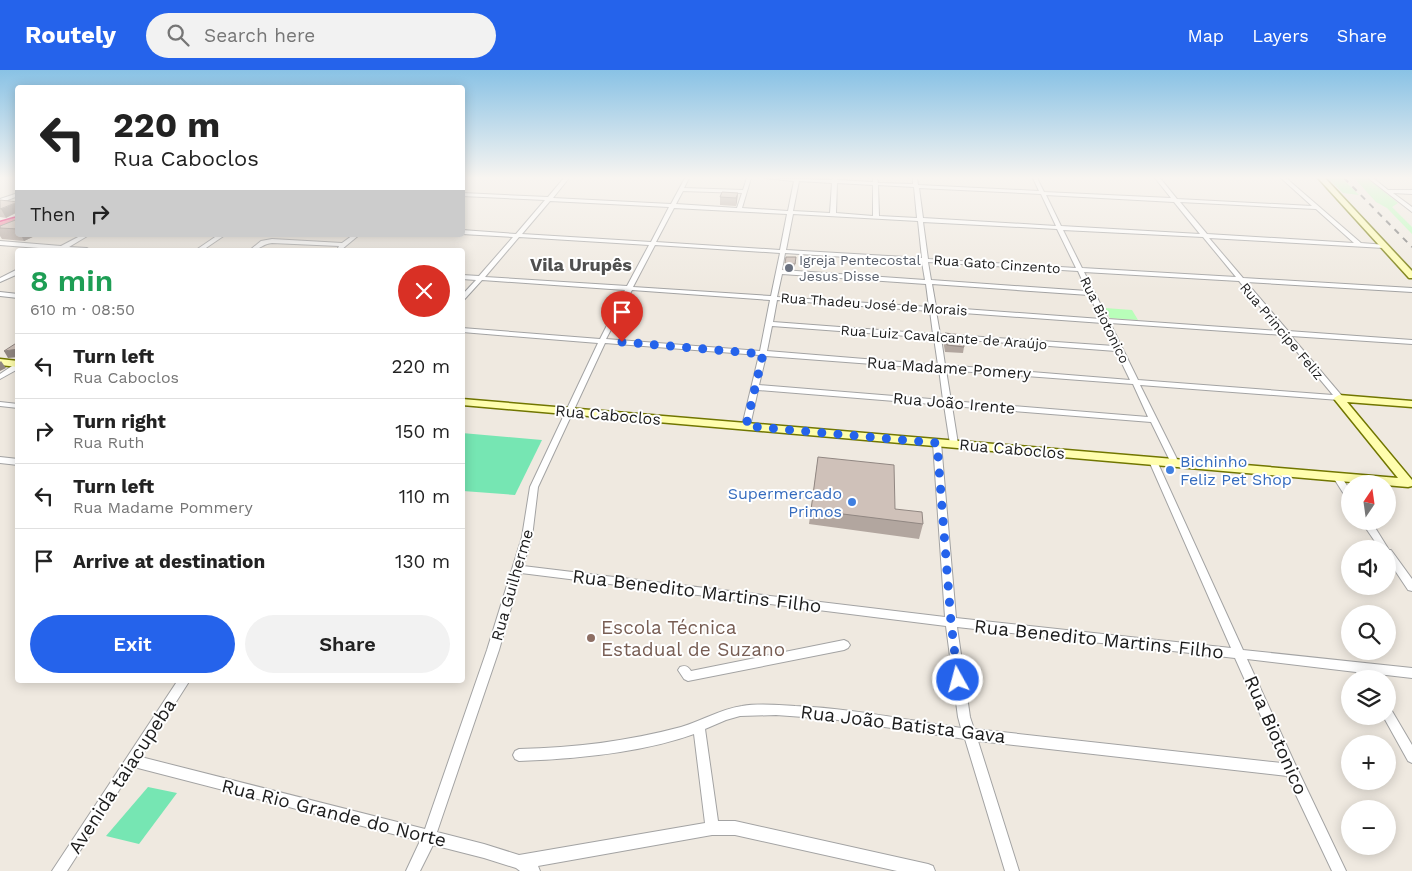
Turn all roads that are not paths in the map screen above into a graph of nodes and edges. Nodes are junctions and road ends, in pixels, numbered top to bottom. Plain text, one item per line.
1 (534, 215) edge
2 (668, 215) edge
3 (789, 215) edge
4 (863, 215) edge
5 (920, 215) edge
6 (1054, 215) edge
7 (1187, 215) edge
8 (1326, 215) edge
9 (1356, 215) edge
10 (876, 216) joint
11 (920, 219) junction
12 (15, 221) edge
13 (0, 225) edge
14 (1060, 228) junction
15 (15, 230) edge
16 (465, 232) edge
17 (0, 235) edge
18 (518, 235) junction
19 (1204, 236) junction
20 (82, 237) edge
21 (219, 237) edge
22 (353, 237) edge
23 (0, 243) edge
24 (654, 243) junction
25 (343, 245) junction
26 (1360, 245) junction
27 (1384, 246) junction
28 (49, 248) edge
29 (61, 248) edge
30 (202, 248) edge
31 (256, 248) edge
32 (339, 248) edge
33 (782, 251) junction
34 (925, 260) junction
35 (1081, 270) junction
36 (15, 272) edge
37 (778, 272) junction
38 (1412, 276) edge
39 (465, 277) edge
40 (482, 278) junction
41 (1239, 279) junction
42 (0, 280) edge
43 (928, 282) junction
44 (630, 288) junction
45 (1412, 290) edge
46 (0, 294) edge
47 (1092, 294) junction
48 (15, 296) edge
49 (465, 297) edge
50 (774, 297) junction
51 (932, 308) junction
52 (1106, 320) junction
53 (769, 324) junction
54 (465, 330) edge
55 (1285, 333) junction
56 (937, 336) junction
57 (602, 341) junction
58 (1412, 342) edge
59 (1120, 350) junction
60 (763, 354) junction
61 (0, 362) edge
62 (15, 364) edge
63 (15, 367) edge
64 (942, 367) junction
65 (0, 377) edge
66 (1135, 382) junction
67 (755, 387) junction
68 (1339, 398) junction
69 (465, 402) edge
70 (947, 402) junction
71 (0, 404) edge
72 (1412, 404) edge
73 (15, 406) edge
74 (569, 411) junction
75 (1153, 420) junction
76 (746, 426) junction
77 (937, 443) junction
78 (954, 444) junction
79 (0, 460) edge
80 (1153, 461) junction
81 (15, 462) edge
82 (1175, 463) junction
83 (1337, 477) junction
84 (1341, 483) edge
85 (1410, 483) edge
86 (1396, 564) edge
87 (518, 569) junction
88 (1412, 587) edge
89 (951, 622) junction
90 (844, 645) dead end
91 (1240, 655) junction
92 (1359, 667) junction
93 (684, 670) dead end
94 (1361, 670) edge
95 (1412, 673) edge
96 (182, 683) edge
97 (1394, 725) edge
98 (699, 727) junction
99 (968, 734) junction
100 (519, 755) dead end
101 (1412, 756) edge
102 (132, 761) junction
103 (1291, 770) junction
104 (712, 828) junction
105 (429, 837) junction
106 (519, 862) junction
107 (59, 871) edge
108 (413, 871) edge
109 (533, 871) edge
110 (928, 871) edge
111 (1012, 871) edge
112 (1339, 871) edge

1 - 18 street
2 - 24 street, Rua Guilherme
3 - 33 street
4 - 10 street
5 - 11 street
6 - 14 street, Rua Biotonico
7 - 19 street, Rua Principe Feliz
8 - 26 street
9 - 27 street
10 - 11 street
11 - 14 street
11 - 34 street
12 - 13 highway
14 - 19 street
14 - 35 street, Rua Biotonico
15 - 17 highway
16 - 18 street, Rua Gato Cinzento
18 - 24 street, Rua Gato Cinzento
18 - 40 street
19 - 26 street
19 - 41 street, Rua Principe Feliz
20 - 29 street
21 - 30 street
22 - 25 street
23 - 28 street
24 - 33 street, Rua Gato Cinzento
24 - 44 street, Rua Guilherme
25 - 31 street
25 - 32 street
26 - 27 street
27 - 38 street
33 - 34 street, Rua Gato Cinzento
33 - 37 street
34 - 35 street, Rua Gato Cinzento
34 - 43 street
35 - 41 street, Rua Gato Cinzento
35 - 47 street, Rua Biotonico
36 - 42 street
37 - 43 street
37 - 50 street
39 - 40 street, Rua Thadeu José de Morais
40 - 44 street, Rua Thadeu José de Morais
40 - 49 street
41 - 45 street, Rua Gato Cinzento
41 - 55 street, Rua Principe Feliz
43 - 47 street
43 - 51 street
44 - 50 street, Rua Thadeu José de Morais
44 - 57 street, Rua Guilherme
46 - 48 street
47 - 52 street, Rua Biotonico
50 - 51 street, Rua Thadeu José de Morais
50 - 53 street
51 - 52 street, Rua Thadeu José de Morais
51 - 56 street
52 - 55 street, Rua Thadeu José de Morais
52 - 59 street, Rua Biotonico
53 - 56 street, Rua Luiz Cavalcante de Araújo
53 - 60 street
54 - 57 street
55 - 58 street
55 - 68 street, Rua Principe Feliz
56 - 59 street, Rua Luiz Cavalcante de Araújo
56 - 64 street
57 - 60 street
57 - 74 street, Rua Guilherme
59 - 66 street, Rua Biotonico
60 - 64 street, Rua Madame Pomery
60 - 67 street
61 - 62 street
63 - 65 street
64 - 66 street, Rua Madame Pomery
64 - 70 street
66 - 68 street, Rua Madame Pomery
66 - 75 street, Rua Biotonico
67 - 70 street, Rua João Irente
67 - 76 street
68 - 72 street
68 - 85 street, Rua Principe Feliz
69 - 74 street, Rua Caboclos
70 - 75 street, Rua João Irente
70 - 78 street
71 - 73 street
74 - 76 street, Rua Caboclos
74 - 87 street, Rua Guilherme
75 - 82 street, Rua Biotonico
76 - 77 street, Rua Caboclos
77 - 78 street, Rua Caboclos
77 - 89 street
78 - 80 street, Rua Caboclos
79 - 81 street
80 - 82 street, Rua Caboclos
80 - 91 street, Rua Biotonico
82 - 83 street, Rua Caboclos
83 - 84 street
83 - 85 street, Rua Caboclos
86 - 88 street
87 - 89 street, Rua Benedito Martins Filho
87 - 105 street, Rua Guilherme
89 - 91 street, Rua Benedito Martins Filho
89 - 99 street
90 - 93 street
91 - 92 street, Rua Benedito Martins Filho
91 - 103 street, Rua Biotonico
92 - 94 street
92 - 95 street, Rua Benedito Martins Filho
96 - 102 street, Avenida taiacupeba
97 - 101 street
98 - 99 street, Rua João Batista Gava
98 - 100 street, Rua João Batista Gava
98 - 104 street
99 - 103 street, Rua João Batista Gava
99 - 111 street
102 - 105 street, Rua Rio Grande do Norte
102 - 107 street, Avenida taiacupeba
103 - 112 street, Rua Biotonico
104 - 106 street
104 - 110 street
105 - 106 street, Rua Rio Grande do Norte
105 - 108 street, Rua Guilherme
106 - 109 street, Rua Rio Grande do Norte

